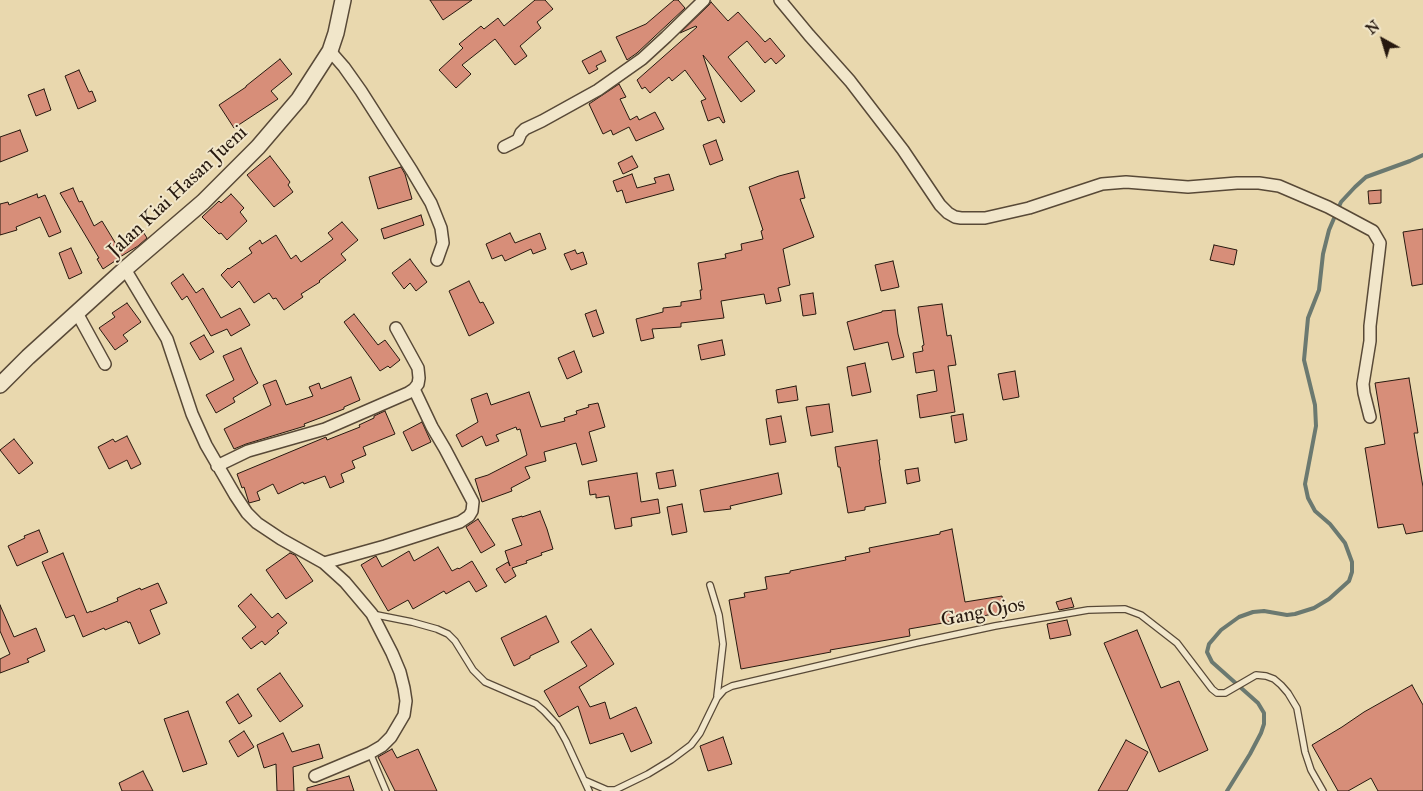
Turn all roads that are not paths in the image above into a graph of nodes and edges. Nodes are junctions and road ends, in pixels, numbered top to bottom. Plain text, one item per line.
1 (343, 0) edge
2 (704, 0) edge
3 (780, 0) edge
4 (330, 51) junction
5 (504, 147) dead end
6 (437, 260) dead end
7 (125, 269) junction
8 (77, 312) junction
9 (396, 328) dead end
10 (105, 364) dead end
11 (0, 385) edge
12 (414, 389) junction
13 (1370, 417) dead end
14 (217, 466) junction
15 (324, 563) junction
16 (710, 585) dead end
17 (372, 614) junction
18 (717, 698) junction
19 (370, 753) junction
20 (315, 776) dead end
21 (584, 780) junction
22 (386, 791) edge
23 (589, 791) edge
24 (1323, 791) edge

1 - 4 street, Jalan Kiai Hasan Jueni
2 - 5 street
3 - 13 street
4 - 6 street
4 - 7 street, Jalan Kiai Hasan Jueni
7 - 8 street, Jalan Kiai Hasan Jueni
7 - 14 street
8 - 10 street
8 - 11 street, Jalan Kiai Hasan Jueni
9 - 12 street
12 - 14 street
12 - 15 street
14 - 15 street
15 - 17 street
16 - 18 lane
17 - 19 street
17 - 21 lane
18 - 21 lane
18 - 24 lane, Gang Ojos
19 - 20 street
19 - 22 lane
21 - 23 lane

